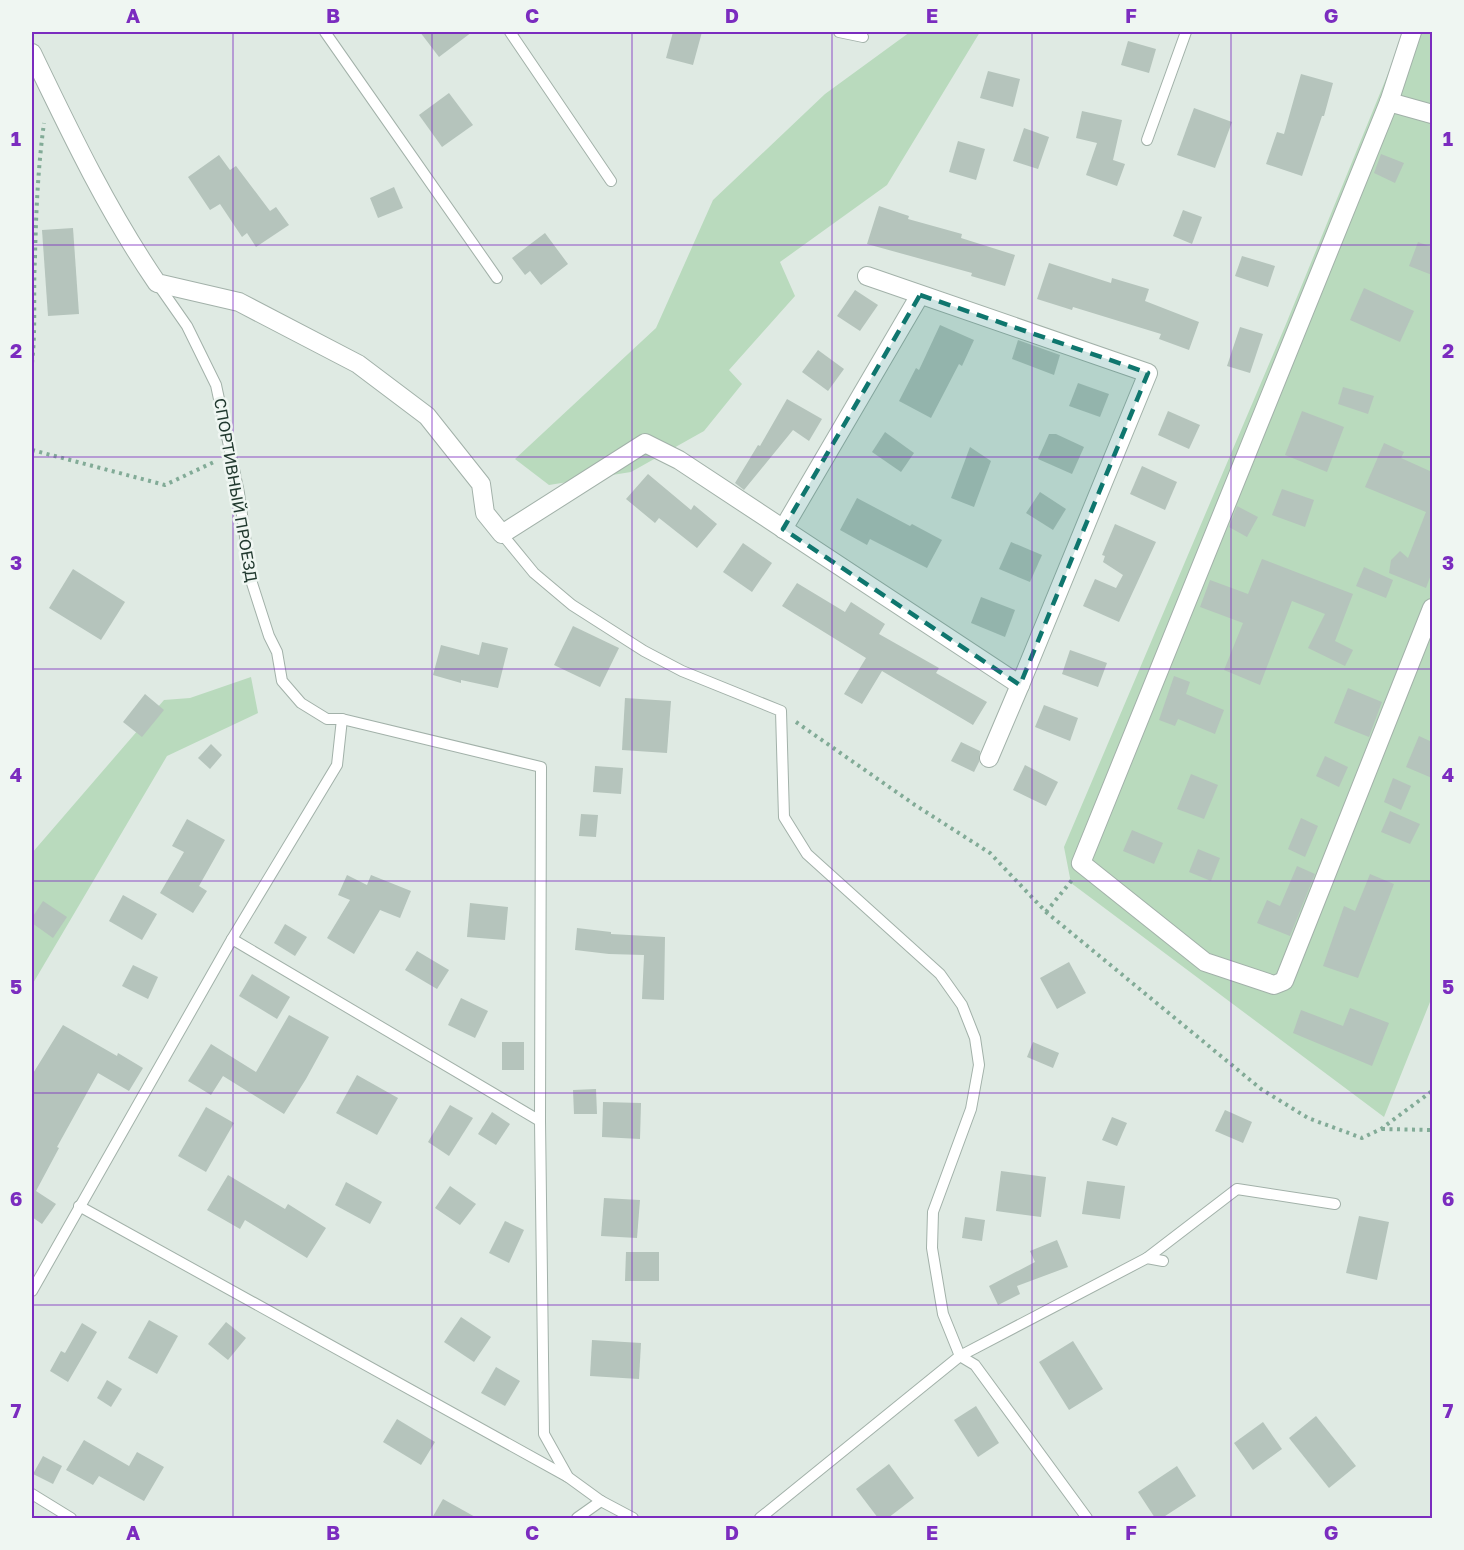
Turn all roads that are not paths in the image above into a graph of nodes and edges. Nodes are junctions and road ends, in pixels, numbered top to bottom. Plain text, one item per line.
1 (325, 32) edge
2 (510, 32) edge
3 (840, 32) edge
4 (1186, 32) edge
5 (1412, 32) edge
6 (863, 37) dead end
7 (32, 53) edge
8 (1389, 102) junction
9 (1432, 114) edge
10 (1147, 140) dead end
11 (610, 181) dead end
12 (867, 276) dead end
13 (497, 278) dead end
14 (157, 283) junction
15 (920, 294) junction
16 (783, 529) junction
17 (502, 534) junction
18 (1432, 608) edge
19 (1020, 686) junction
20 (342, 719) junction
21 (989, 758) dead end
22 (232, 939) junction
23 (540, 1121) junction
24 (1335, 1204) dead end
25 (80, 1206) junction
26 (1147, 1258) junction
27 (1163, 1261) dead end
28 (32, 1292) edge
29 (960, 1356) junction
30 (568, 1478) junction
31 (32, 1494) edge
32 (601, 1501) junction
33 (71, 1518) edge
34 (577, 1518) edge
35 (633, 1518) edge
36 (760, 1518) edge
37 (1087, 1518) edge

1 - 13 lane
2 - 11 lane
3 - 6 lane
4 - 10 lane
5 - 8 street
7 - 14 street, СПОРТИВНЫЙ ПРОЕЗД
8 - 9 street
8 - 18 street
12 - 15 street
14 - 17 street
14 - 20 lane, СПОРТИВНЫЙ ПРОЕЗД
15 - 16 street
15 - 19 street
16 - 17 street
16 - 19 street
17 - 29 lane
19 - 21 street
20 - 22 lane
20 - 23 lane, СПОРТИВНЫЙ ПРОЕЗД
22 - 23 lane
22 - 25 lane
23 - 30 lane
24 - 26 lane
25 - 28 lane
25 - 30 lane
26 - 27 lane
26 - 29 lane
29 - 36 lane
29 - 37 lane
30 - 32 lane
31 - 33 lane
32 - 34 lane
32 - 35 lane

